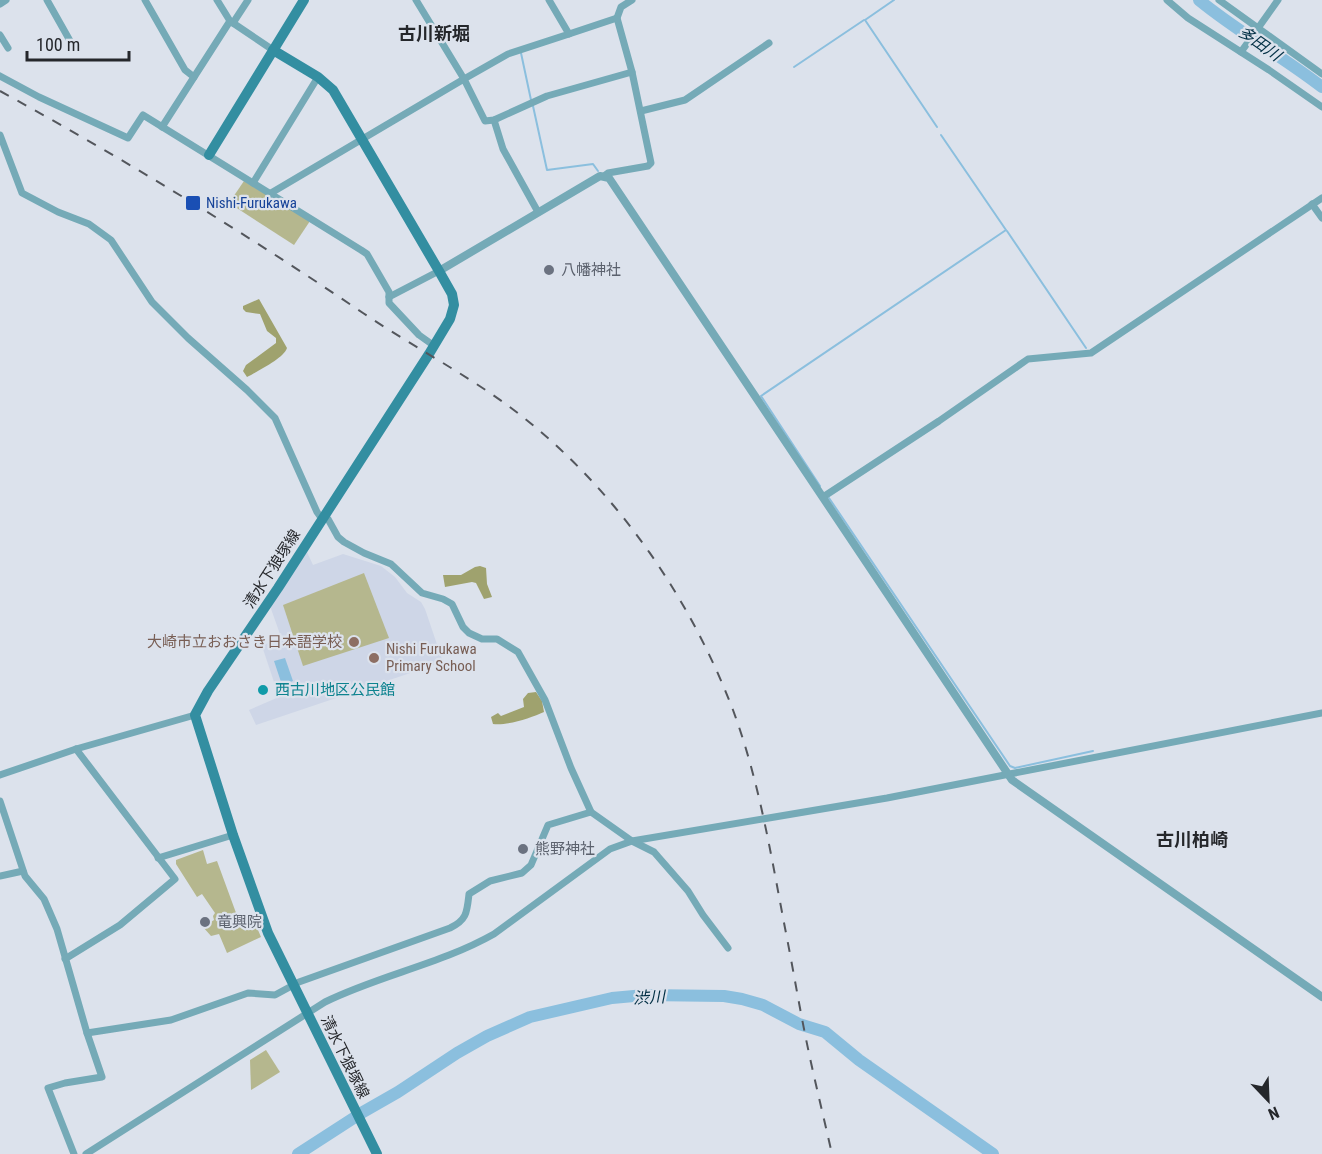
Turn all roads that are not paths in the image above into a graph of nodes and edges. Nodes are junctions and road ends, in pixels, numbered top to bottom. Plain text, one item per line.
1 (6, 0) edge
2 (47, 0) edge
3 (145, 0) edge
4 (217, 0) edge
5 (249, 0) edge
6 (304, 0) edge
7 (416, 0) edge
8 (549, 0) edge
9 (632, 0) edge
10 (1167, 0) edge
11 (1219, 0) edge
12 (1278, 0) edge
13 (0, 4) edge
14 (616, 18) junction
15 (232, 22) junction
16 (1258, 31) junction
17 (569, 34) junction
18 (0, 35) edge
19 (69, 39) dead end
20 (769, 43) dead end
21 (8, 48) dead end
22 (273, 50) junction
23 (1242, 51) junction
24 (632, 72) junction
25 (1322, 74) edge
26 (0, 76) edge
27 (194, 77) junction
28 (318, 77) junction
29 (464, 79) junction
30 (1322, 107) edge
31 (641, 111) junction
32 (494, 120) junction
33 (162, 127) junction
34 (0, 135) edge
35 (362, 140) junction
36 (208, 155) junction
37 (604, 176) junction
38 (253, 183) junction
39 (271, 193) junction
40 (1322, 198) edge
41 (1312, 204) junction
42 (538, 213) junction
43 (1322, 218) edge
44 (439, 271) junction
45 (389, 297) junction
46 (433, 345) junction
47 (823, 497) junction
48 (322, 519) junction
49 (1322, 713) edge
50 (195, 715) junction
51 (76, 749) junction
52 (0, 775) edge
53 (1009, 776) junction
54 (0, 801) edge
55 (591, 812) junction
56 (233, 835) junction
57 (632, 841) junction
58 (158, 858) junction
59 (23, 871) junction
60 (0, 876) edge
61 (728, 948) dead end
62 (65, 959) junction
63 (295, 986) junction
64 (1322, 997) edge
65 (307, 1013) junction
66 (87, 1033) junction
67 (74, 1154) edge
68 (86, 1154) edge
69 (377, 1154) edge

1 - 13 street
2 - 19 street
3 - 27 street
4 - 15 street
5 - 15 street
6 - 22 main road
7 - 29 street
8 - 17 street
9 - 14 street
10 - 23 street
11 - 16 street
12 - 16 street
14 - 17 street
14 - 24 street
15 - 22 street
15 - 27 street
16 - 23 street
16 - 25 street
17 - 29 street
18 - 21 street
20 - 31 street
22 - 28 main road, 清水下狼塚線
22 - 36 main road
23 - 30 street
24 - 31 street
24 - 32 street
26 - 33 street
27 - 33 street
28 - 35 main road, 清水下狼塚線
28 - 38 street
29 - 32 street
29 - 35 street
31 - 37 street
32 - 42 street
33 - 36 street
34 - 48 street
35 - 39 street
35 - 44 main road, 清水下狼塚線
36 - 38 street
37 - 42 street
37 - 47 street
38 - 39 street
39 - 45 street
40 - 41 street
41 - 43 street
41 - 47 street
42 - 44 street
44 - 45 street
44 - 46 main road, 清水下狼塚線
45 - 46 street
46 - 48 main road, 清水下狼塚線
47 - 53 street
48 - 50 main road, 清水下狼塚線
48 - 55 street
49 - 53 street
50 - 51 street
50 - 56 main road, 清水下狼塚線
51 - 52 street
51 - 58 street
53 - 57 street
53 - 64 street
54 - 59 street
55 - 57 street
55 - 63 street
56 - 58 street
56 - 63 main road, 清水下狼塚線
57 - 61 street
57 - 65 street
58 - 62 street
59 - 60 street
59 - 62 street
62 - 66 street
63 - 65 main road, 清水下狼塚線
63 - 66 street
65 - 68 street
65 - 69 main road, 清水下狼塚線
66 - 67 street

